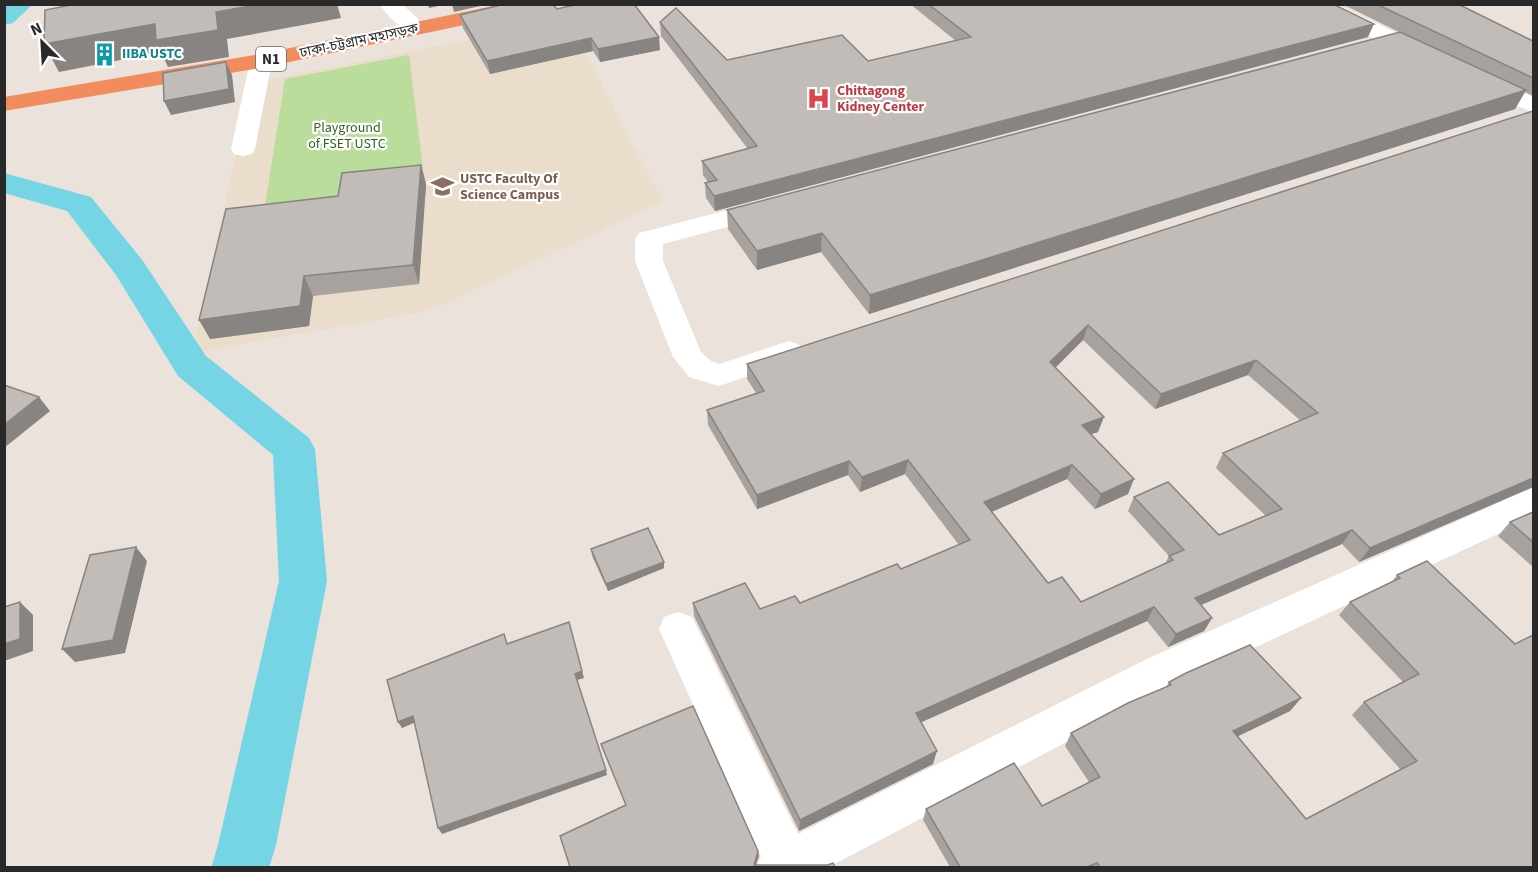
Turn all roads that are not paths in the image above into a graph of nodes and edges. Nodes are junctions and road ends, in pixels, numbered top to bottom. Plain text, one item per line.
1 (389, 4) edge
2 (535, 4) edge
3 (1319, 4) edge
4 (418, 29) junction
5 (1393, 40) junction
6 (1358, 49) edge
7 (261, 61) junction
8 (4, 104) edge
9 (1533, 106) edge
10 (243, 148) dead end
11 (798, 200) edge
12 (809, 346) edge
13 (1533, 501) edge
14 (678, 629) dead end
15 (783, 865) edge

1 - 4 street
2 - 4 highway, ঢাকা-চট্টগ্রাম মহাসড়ক / N1
3 - 5 street
4 - 7 highway, ঢাকা-চট্টগ্রাম মহাসড়ক / N1
5 - 6 street
5 - 9 street
7 - 8 highway, ঢাকা-চট্টগ্রাম মহাসড়ক / N1
7 - 10 street
11 - 12 street
13 - 15 street
14 - 15 street

